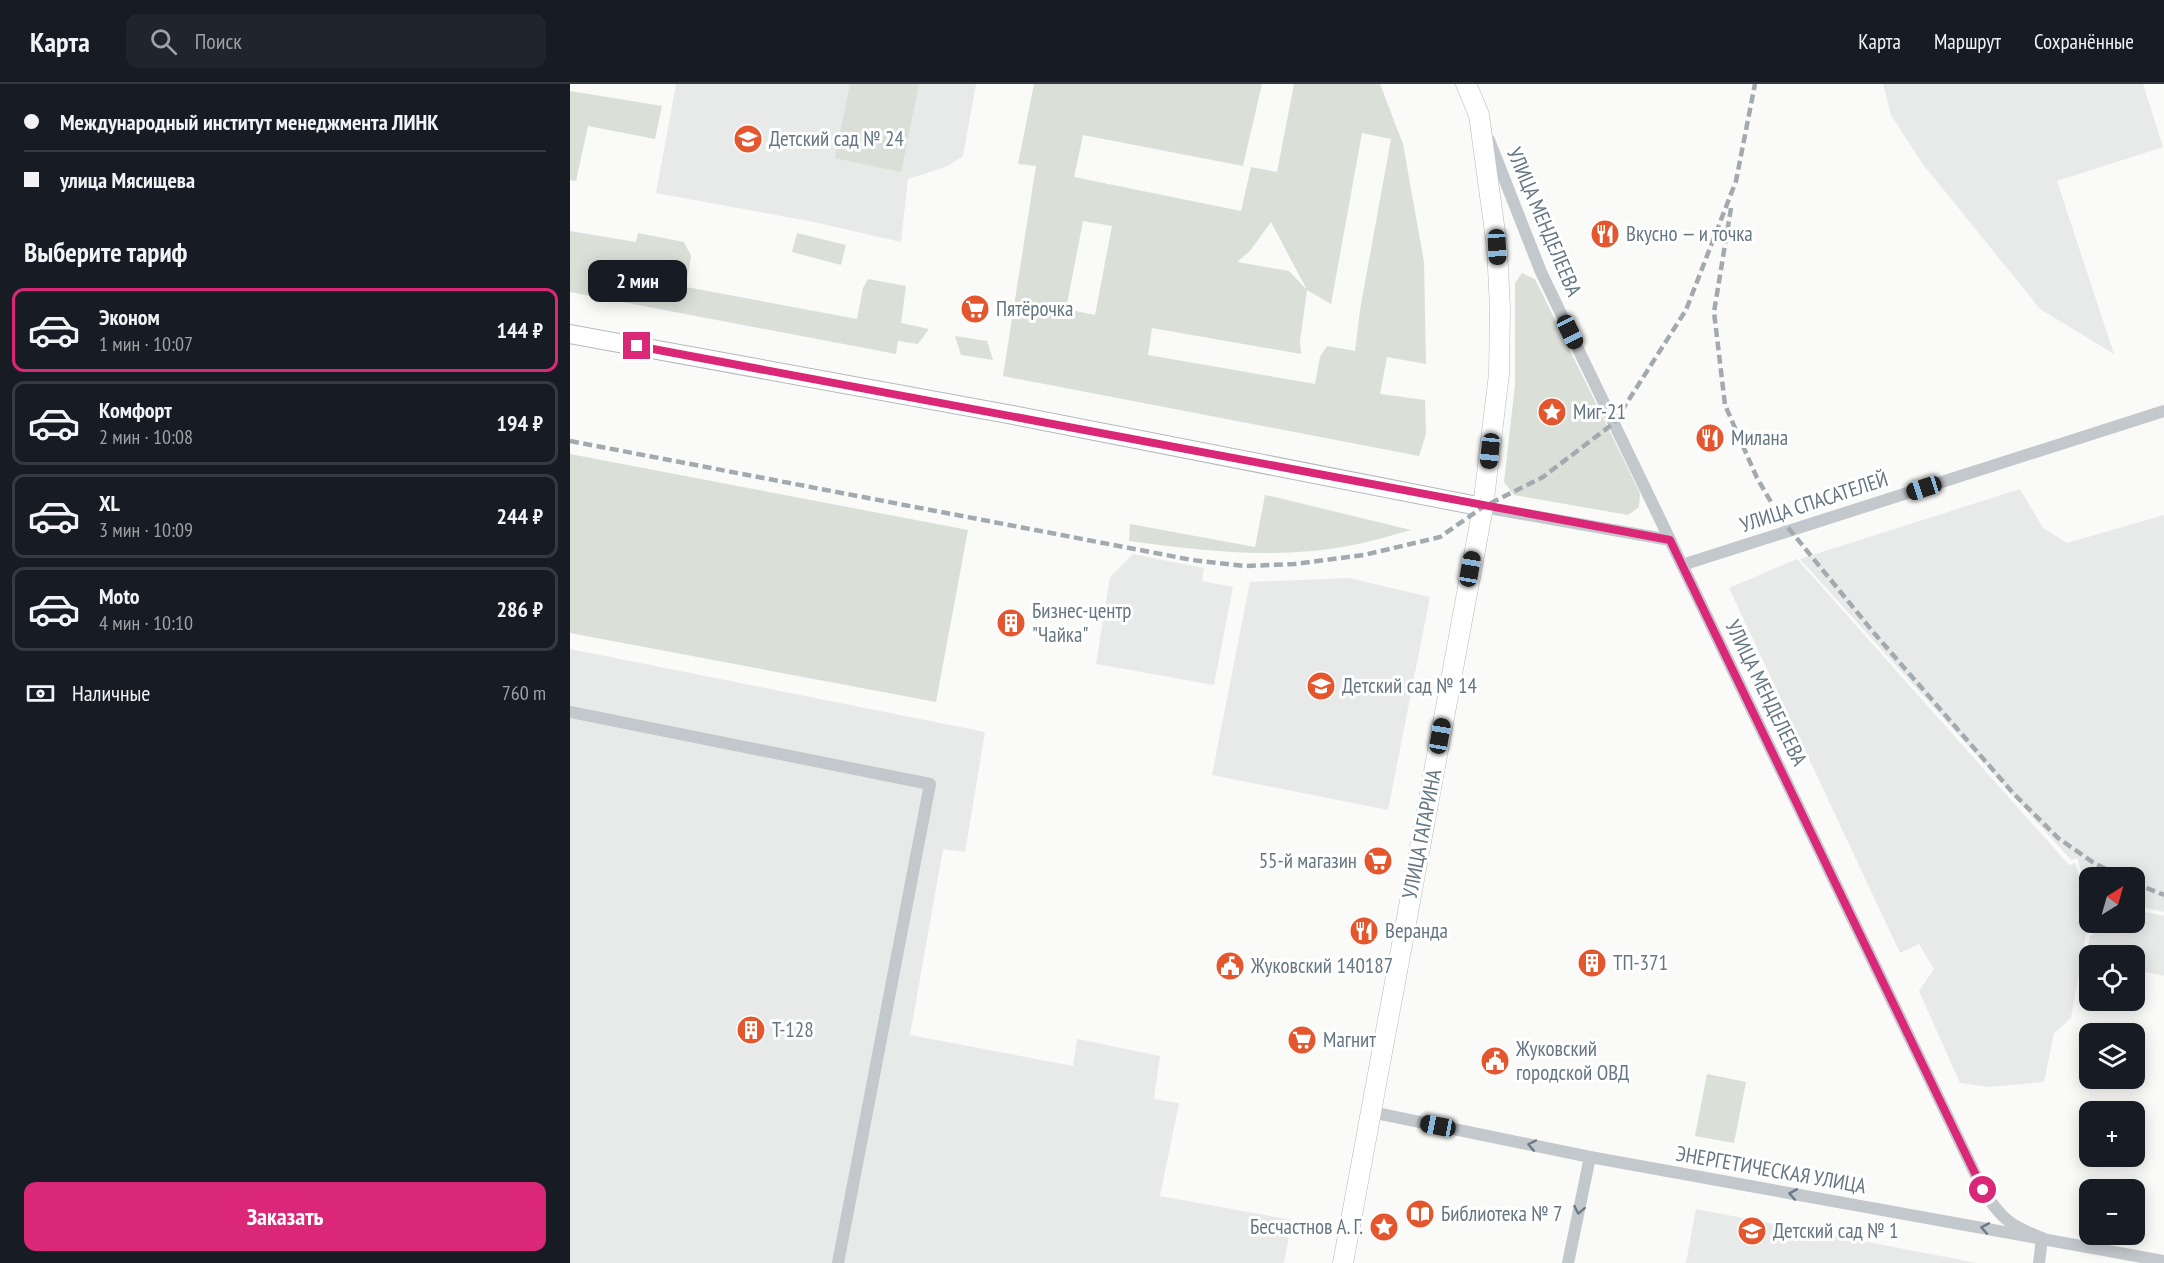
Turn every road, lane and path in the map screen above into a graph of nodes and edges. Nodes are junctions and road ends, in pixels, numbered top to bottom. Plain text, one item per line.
1 (1466, 84) edge
2 (1479, 115) junction
3 (570, 334) edge
4 (2164, 411) edge
5 (1483, 507) junction
6 (1670, 540) junction
7 (1682, 565) junction
8 (570, 712) edge
9 (1371, 1112) junction
10 (1590, 1157) junction
11 (2042, 1238) junction
12 (2164, 1261) edge
13 (838, 1263) edge
14 (1343, 1263) edge
15 (1569, 1263) edge
16 (2038, 1263) edge

1 - 2 main road, УЛИЦА ГАГАРИНА
2 - 5 main road, УЛИЦА ГАГАРИНА
2 - 6 street, УЛИЦА МЕНДЕЛЕЕВА
3 - 5 main road
4 - 7 street, УЛИЦА СПАСАТЕЛЕЙ
5 - 6 street
5 - 9 main road, УЛИЦА ГАГАРИНА
6 - 7 street, УЛИЦА МЕНДЕЛЕЕВА
7 - 11 street, УЛИЦА МЕНДЕЛЕЕВА
8 - 13 street
10 -> 9 street, ЭНЕРГЕТИЧЕСКАЯ УЛИЦА
9 - 14 main road, УЛИЦА ГАГАРИНА
11 -> 10 street, ЭНЕРГЕТИЧЕСКАЯ УЛИЦА
10 -> 15 street
11 - 12 street, ЭНЕРГЕТИЧЕСКАЯ УЛИЦА
11 - 16 street

